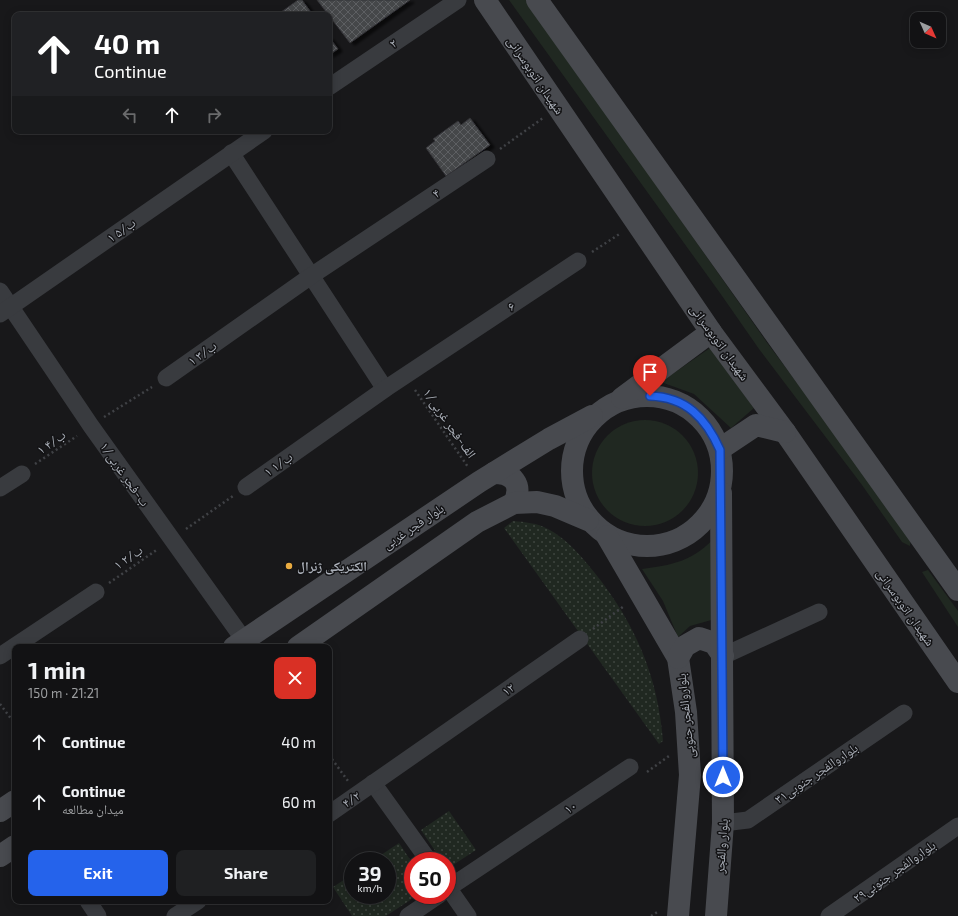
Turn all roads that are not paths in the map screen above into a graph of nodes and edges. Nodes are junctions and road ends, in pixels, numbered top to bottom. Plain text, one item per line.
1 (458, 0) edge
2 (485, 0) edge
3 (537, 0) edge
4 (332, 85) edge
5 (260, 134) edge
6 (231, 153) junction
7 (487, 159) road end
8 (578, 261) road end
9 (311, 276) junction
10 (0, 291) edge
11 (5, 310) edge
12 (711, 332) junction
13 (166, 378) road end
14 (385, 388) junction
15 (619, 400) junction
16 (598, 413) junction
17 (785, 432) junction
18 (720, 450) junction
19 (22, 474) road end
20 (486, 477) junction
21 (246, 487) road end
22 (0, 488) edge
23 (721, 488) junction
24 (514, 503) junction
25 (588, 520) junction
26 (607, 536) junction
27 (958, 590) edge
28 (96, 592) road end
29 (819, 612) dead end
30 (580, 639) road end
31 (239, 643) edge
32 (18, 644) edge
33 (302, 644) edge
34 (12, 648) edge
35 (0, 656) edge
36 (723, 656) junction
37 (678, 658) junction
38 (958, 682) edge
39 (904, 713) dead end
40 (630, 767) road end
41 (373, 783) junction
42 (12, 803) edge
43 (0, 811) edge
44 (332, 812) edge
45 (723, 823) junction
46 (958, 826) edge
47 (12, 848) edge
48 (423, 852) edge
49 (0, 856) edge
50 (456, 882) edge
51 (456, 902) edge
52 (90, 904) edge
53 (193, 904) edge
54 (424, 904) edge
55 (98, 916) edge
56 (175, 916) edge
57 (408, 916) edge
58 (468, 916) edge
59 (678, 916) edge
60 (716, 916) edge
61 (829, 916) edge

1 - 4 street, ۲
2 - 12 main road, شهیدان اتوبوسرانی
3 - 27 main road
5 - 6 street
6 - 9 street
6 - 11 street, ۱ ب/۵
7 - 9 street, ۴
8 - 14 street, ۶
9 - 13 street, ۱ ب/۳
9 - 14 street
10 - 11 street, ۱/ب-فجر غربی
11 - 31 street, ۱/ب-فجر غربی
12 - 15 main road
12 - 17 main road, شهیدان اتوبوسرانی
14 - 21 street, ۱ ب/۱
15 - 16 main road
15 - 18 main road
16 - 20 main road, بلوار فجر غربی
16 - 25 main road
17 - 18 main road
17 - 38 main road, شهیدان اتوبوسرانی
18 - 23 main road, بلوار والفجر
19 - 22 street
20 - 24 main road
20 - 31 main road, بلوار فجر غربی
23 - 26 main road
23 - 36 main road, بلوار والفجر
24 - 25 main road
24 - 33 main road
25 - 26 main road
26 - 37 main road, بلواروالفجر جنوبی
28 - 32 street
29 - 36 street
30 - 41 street, ۱۲
34 - 35 street
36 - 37 main road
36 - 45 main road, بلوار والفجر
37 - 59 main road, بلواروالفجر جنوبی
39 - 45 street, بلواروالفجر جنوبی۳۱
40 - 50 street, ۱۰
41 - 44 street, ۴/۲
41 - 48 street
42 - 43 main road
45 - 60 main road, بلوار والفجر
46 - 61 street, بلواروالفجر جنوبی۲۹
47 - 49 main road
51 - 58 street
52 - 55 street
53 - 56 street
54 - 57 street, ۱۰

